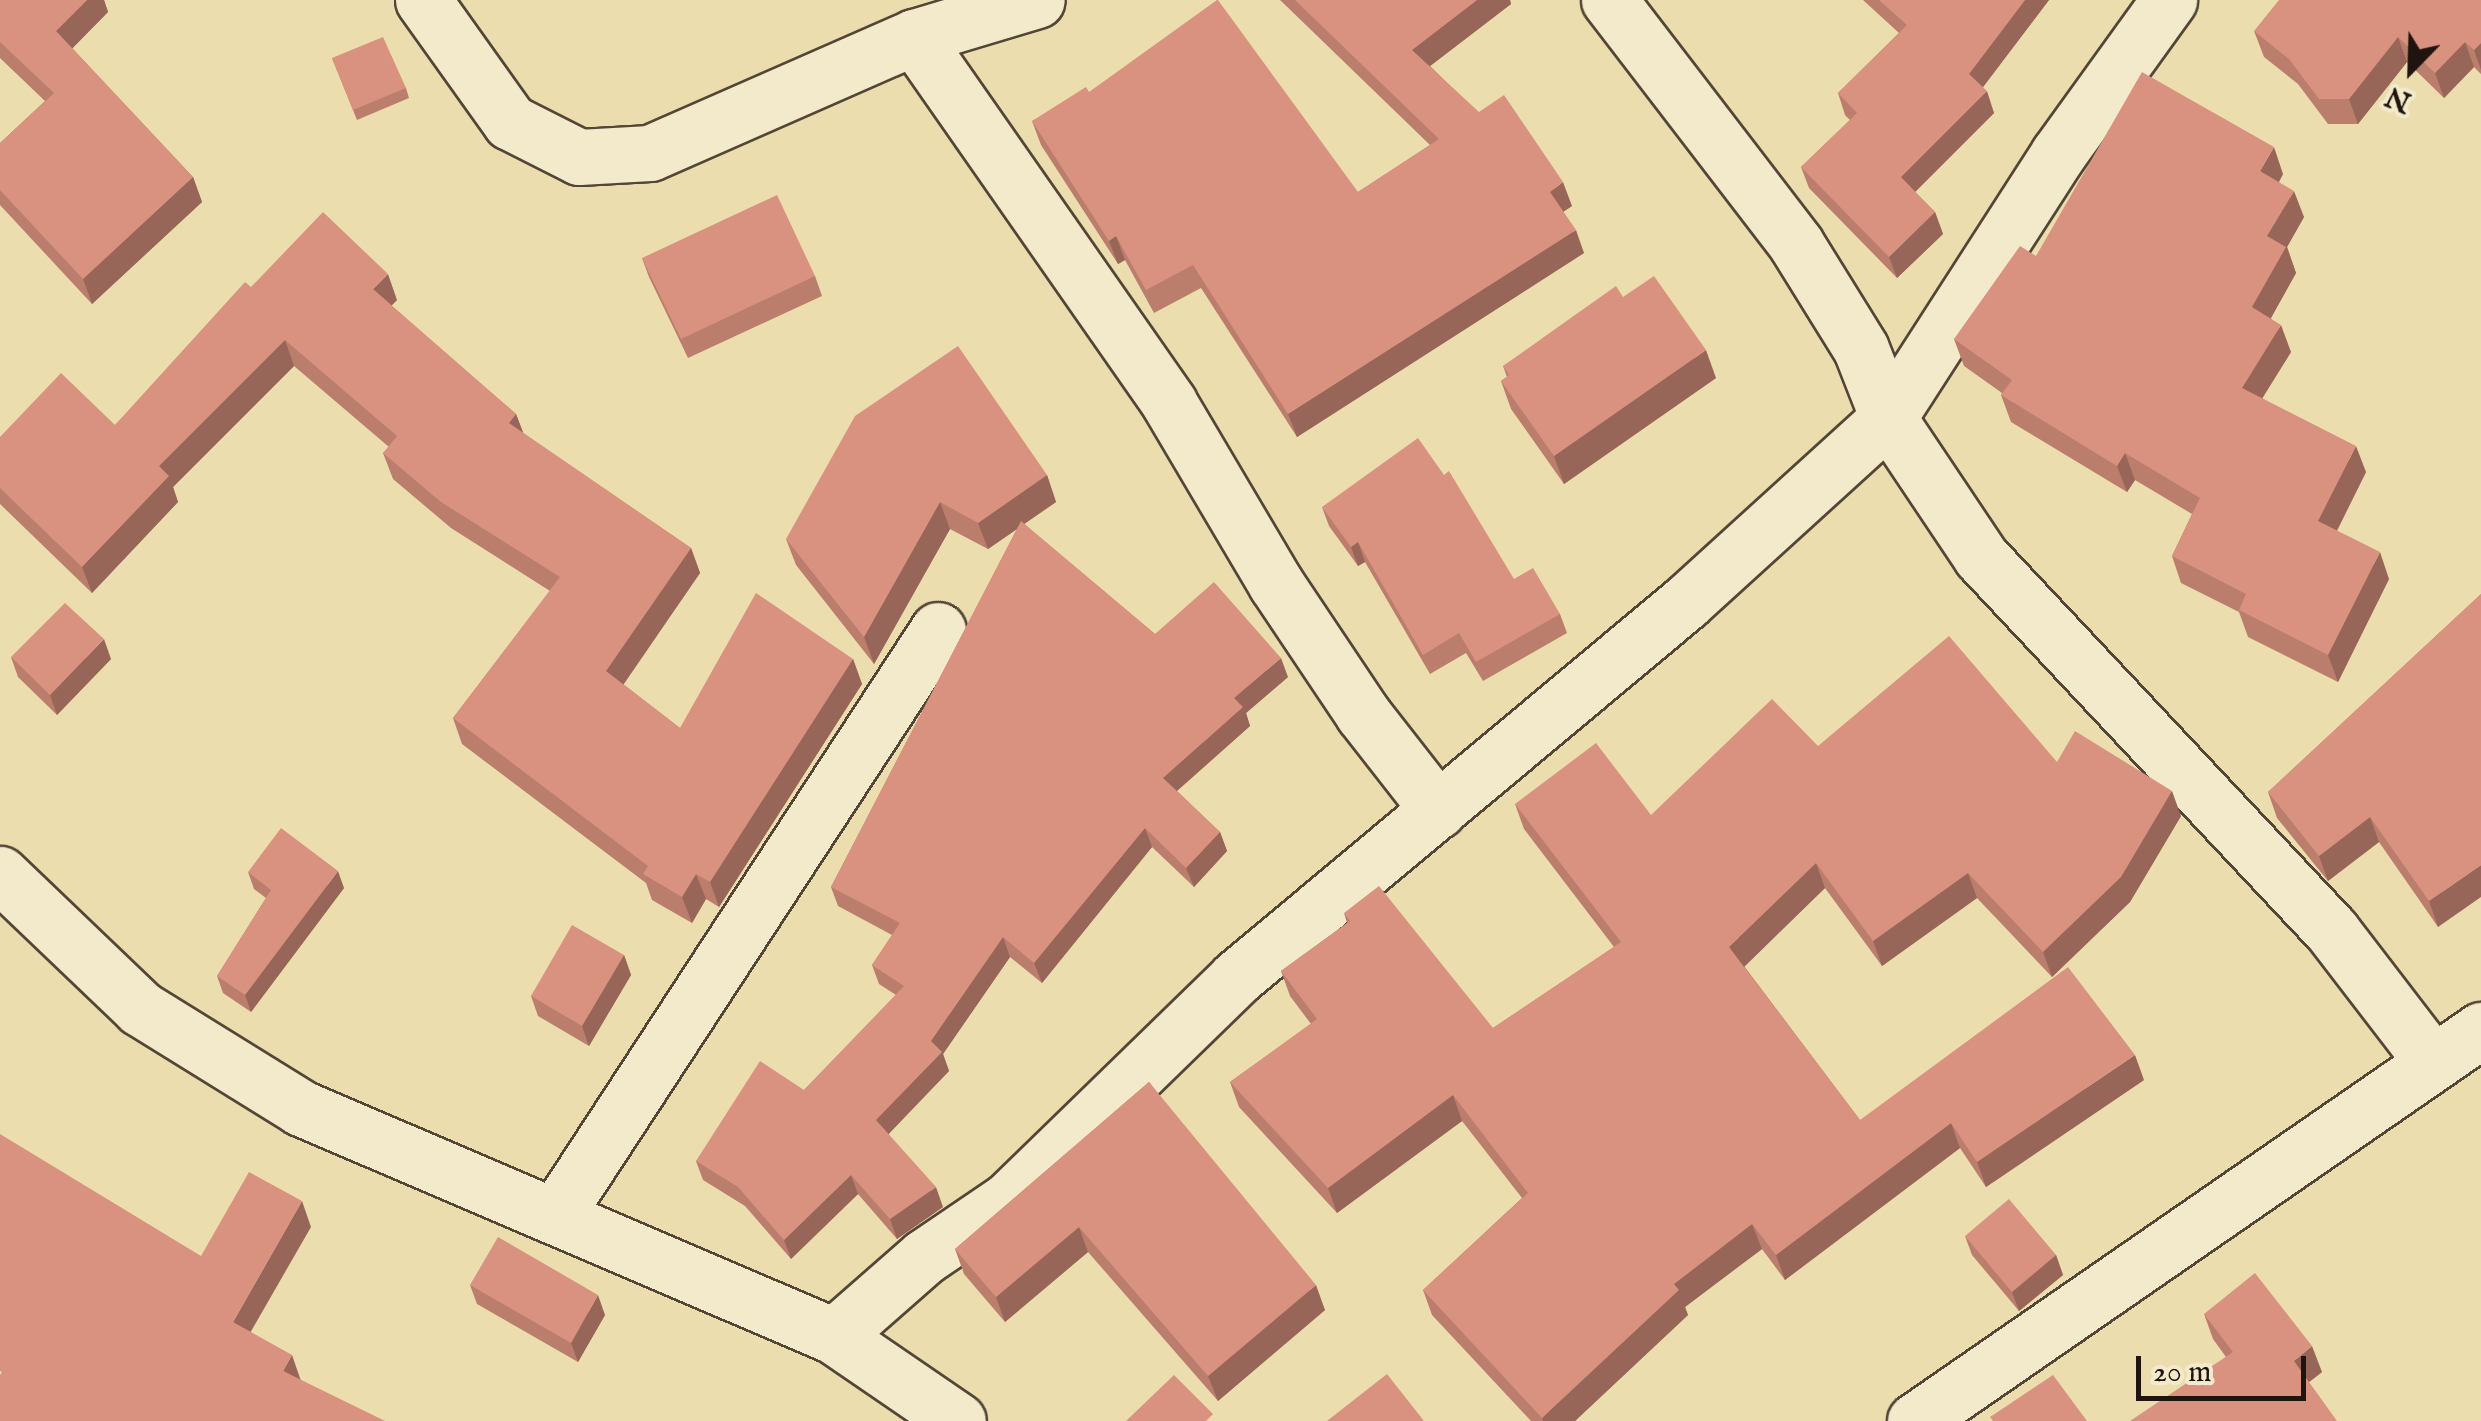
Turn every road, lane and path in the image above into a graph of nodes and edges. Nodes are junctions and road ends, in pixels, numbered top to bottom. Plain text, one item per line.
1 (423, 0) edge
2 (1037, 0) edge
3 (1609, 0) edge
4 (2169, 0) edge
5 (914, 36) junction
6 (1888, 418) junction
7 (938, 630) dead end
8 (1438, 810) junction
9 (0, 874) edge
10 (2481, 1030) edge
11 (2430, 1060) junction
12 (555, 1216) junction
13 (834, 1336) junction
14 (958, 1421) edge
15 (1915, 1421) edge

1 - 5 street
2 - 5 street
3 - 6 street
4 - 6 street
5 - 8 street
6 - 8 street
6 - 11 street
7 - 12 street
8 - 13 street
9 - 12 street
10 - 11 street
11 - 15 street
12 - 13 street
13 - 14 street

